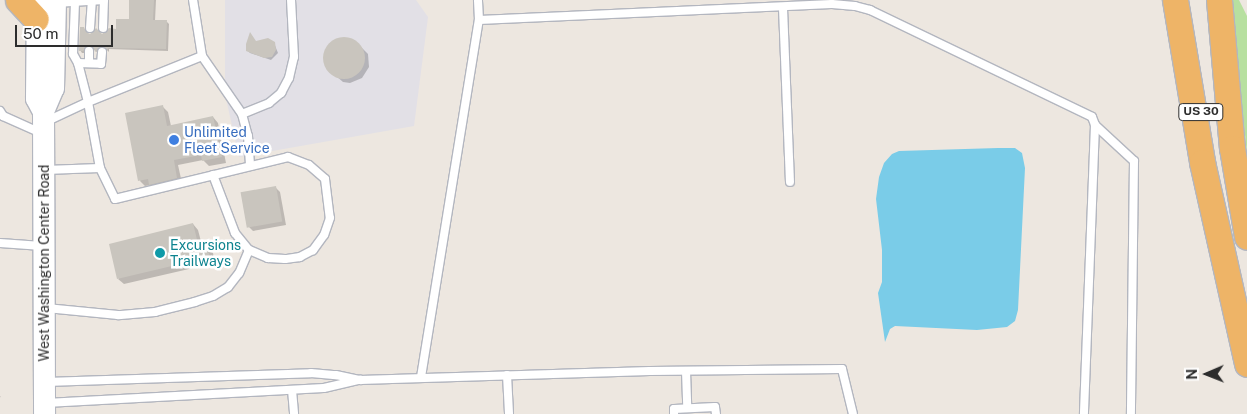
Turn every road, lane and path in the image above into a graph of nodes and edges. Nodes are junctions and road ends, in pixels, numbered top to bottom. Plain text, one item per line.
1 (18, 0) edge
2 (104, 0) edge
3 (192, 0) edge
4 (291, 0) edge
5 (478, 0) edge
6 (1175, 0) edge
7 (1190, 0) edge
8 (1219, 0) edge
9 (92, 1) edge
10 (51, 5) edge
11 (783, 8) junction
12 (479, 20) junction
13 (90, 28) dead end
14 (103, 28) dead end
15 (90, 51) dead end
16 (102, 52) dead end
17 (202, 56) junction
18 (78, 63) junction
19 (89, 63) junction
20 (88, 102) junction
21 (0, 111) edge
22 (242, 114) junction
23 (43, 122) junction
24 (1095, 125) junction
25 (250, 166) junction
26 (100, 168) junction
27 (43, 170) junction
28 (213, 175) junction
29 (790, 182) dead end
30 (1216, 223) junction
31 (1247, 237) edge
32 (0, 243) edge
33 (44, 246) junction
34 (249, 250) junction
35 (44, 308) junction
36 (1247, 364) edge
37 (686, 370) junction
38 (507, 375) junction
39 (421, 377) junction
40 (360, 380) junction
41 (292, 390) junction
42 (44, 400) edge
43 (687, 408) junction
44 (294, 414) edge
45 (509, 414) edge
46 (674, 414) edge
47 (716, 414) edge
48 (853, 414) edge
49 (1084, 414) edge
50 (1130, 414) edge

1 - 10 highway
2 - 9 lane
2 - 14 lane
3 - 17 lane
4 - 22 lane
5 - 12 lane
6 - 30 highway
7 - 30 highway, US 30
8 - 31 highway, US 30
9 - 10 lane
9 - 13 lane
10 - 18 lane
10 - 23 main road, West Washington Center Road
11 - 12 lane
11 - 24 lane
11 - 29 lane
12 - 39 lane
15 - 19 lane
16 - 19 lane
17 - 20 lane
17 - 22 lane
18 - 19 lane
18 - 20 lane
20 - 23 lane
20 - 26 lane
21 - 23 lane
22 - 25 lane
23 - 27 main road, West Washington Center Road
24 - 49 lane
24 - 50 lane
25 - 28 lane
25 - 34 lane
26 - 27 lane
26 - 28 lane
27 - 33 main road, West Washington Center Road
28 - 34 lane
30 - 36 highway, US 30
32 - 33 lane
33 - 35 main road, West Washington Center Road
34 - 35 lane
35 - 42 main road, West Washington Center Road
37 - 38 lane
37 - 43 lane
37 - 48 lane
38 - 39 lane
38 - 45 lane
39 - 40 lane
40 - 41 lane
40 - 42 lane
41 - 42 lane
41 - 44 lane
43 - 46 lane
43 - 47 lane

